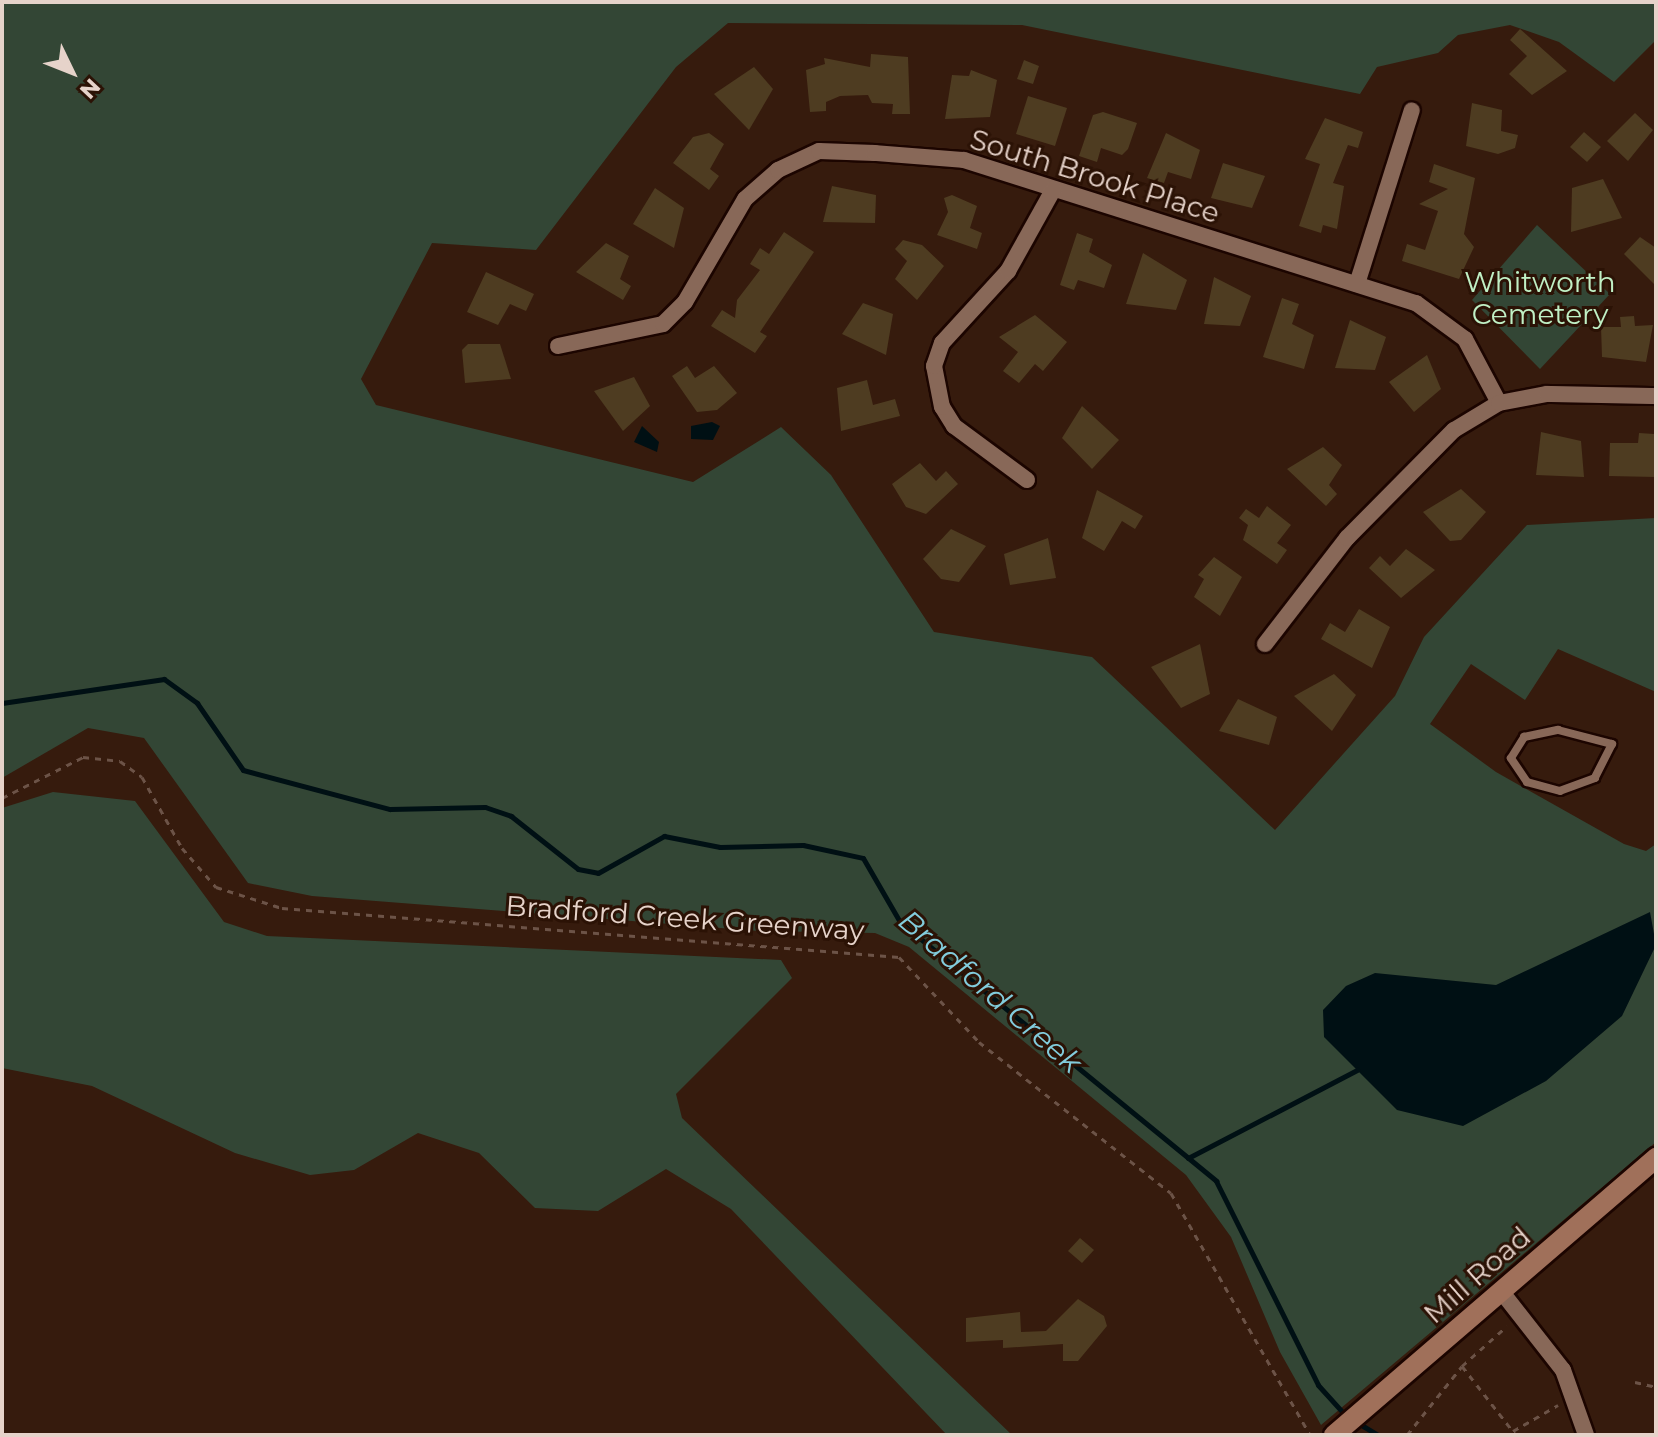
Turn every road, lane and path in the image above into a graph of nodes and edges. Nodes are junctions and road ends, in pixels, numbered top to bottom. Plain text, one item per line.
1 (1412, 110) dead end
2 (1053, 190) junction
3 (1357, 284) junction
4 (558, 346) dead end
5 (1656, 396) edge
6 (1499, 403) junction
7 (1027, 480) dead end
8 (1265, 644) dead end
9 (1558, 730) joint
10 (2, 798) edge
11 (1656, 1158) edge
12 (1501, 1291) junction
13 (1521, 1313) junction
14 (1462, 1366) junction
15 (1635, 1382) dead end
16 (1656, 1387) edge
17 (1492, 1393) dead end
18 (1487, 1397) junction
19 (1570, 1398) junction
20 (1514, 1433) edge
21 (1310, 1435) edge
22 (1334, 1435) edge
23 (1407, 1435) edge
24 (1586, 1435) edge

1 - 3 street
2 - 3 street, South Brook Place
2 - 4 street, South Brook Place
2 - 7 street
3 - 6 street, South Brook Place
5 - 6 street
6 - 8 street
9 - 9 lane
10 - 21 path, Bradford Creek Greenway
11 - 12 street, Mill Road
12 - 13 street
12 - 22 street, Mill Road
13 - 14 path
13 - 19 street
14 - 18 path
14 - 23 path
15 - 16 path
17 - 18 path
18 - 20 path
19 - 20 path
19 - 24 street

